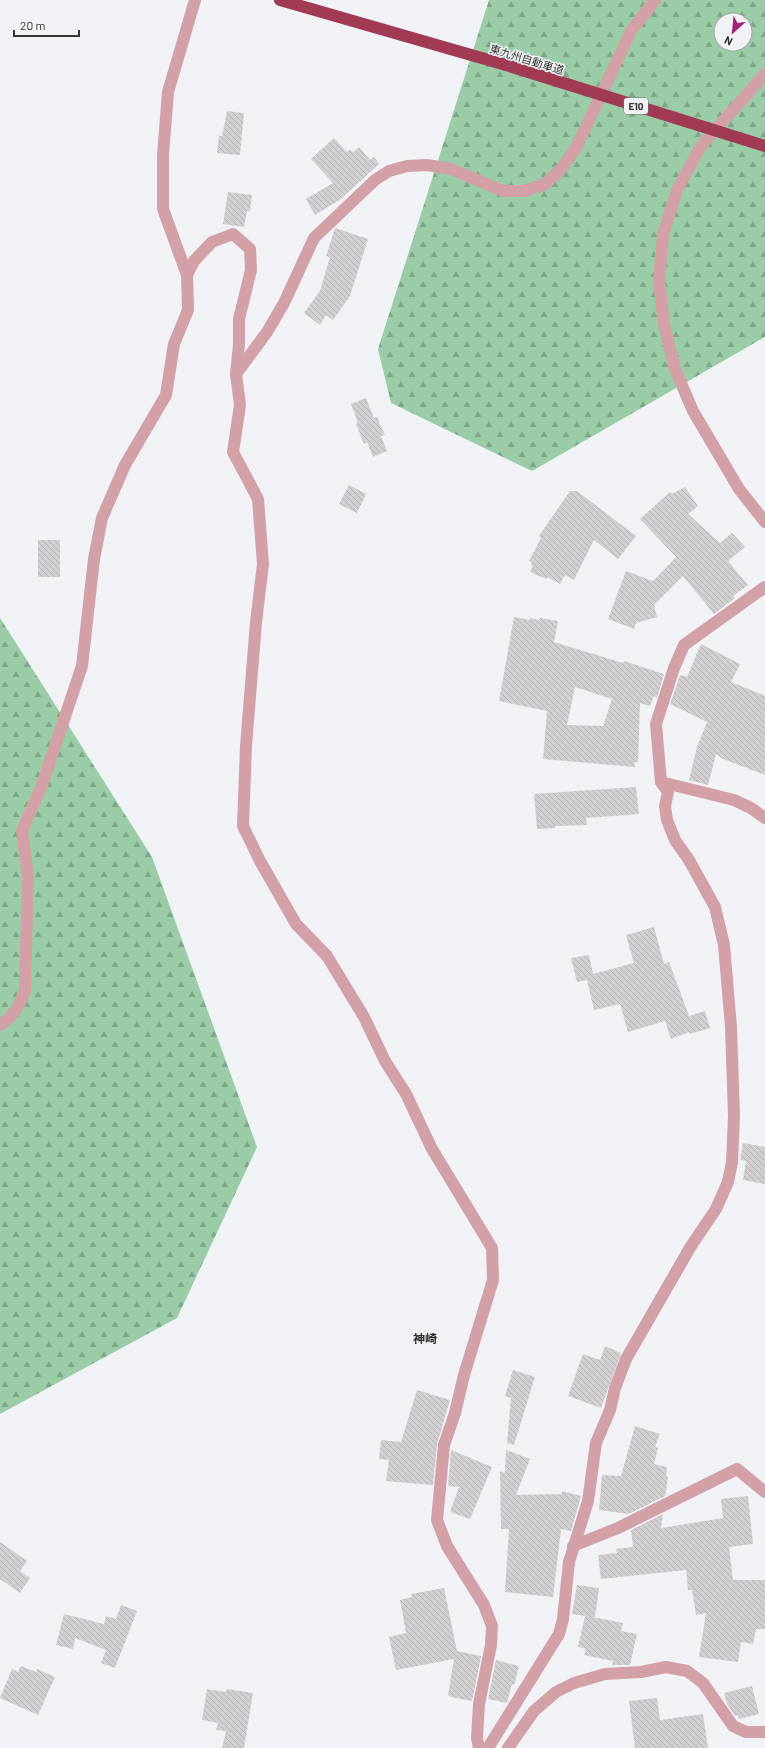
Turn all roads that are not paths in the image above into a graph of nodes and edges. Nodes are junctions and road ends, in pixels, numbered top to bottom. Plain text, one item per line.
1 (194, 0) edge
2 (280, 0) edge
3 (655, 0) edge
4 (765, 74) edge
5 (765, 146) edge
6 (187, 275) junction
7 (236, 374) junction
8 (765, 522) edge
9 (765, 587) edge
10 (661, 782) junction
11 (765, 818) edge
12 (0, 1025) edge
13 (765, 1492) edge
14 (573, 1546) junction
15 (765, 1732) edge
16 (479, 1748) edge
17 (488, 1748) edge
18 (508, 1748) edge

1 - 6 street
2 - 5 highway, 東九州自動車道 / E10, bridge
3 - 7 street
4 - 8 street
6 - 7 street
6 - 12 street
7 - 16 street
9 - 10 street
10 - 11 street
10 - 14 street
13 - 14 street
14 - 17 street
15 - 18 street

